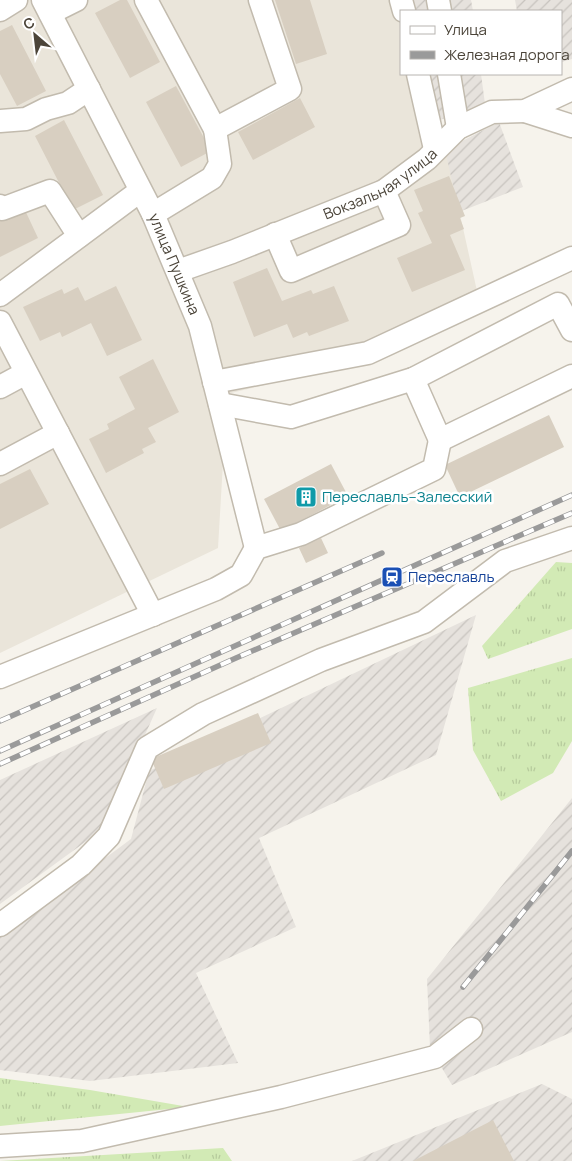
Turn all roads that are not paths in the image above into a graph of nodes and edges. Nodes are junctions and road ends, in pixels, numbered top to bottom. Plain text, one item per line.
1 (16, 0) edge
2 (76, 0) edge
3 (146, 0) edge
4 (260, 0) edge
5 (47, 7) edge
6 (0, 10) edge
7 (418, 75) edge
8 (449, 75) edge
9 (88, 89) junction
10 (572, 89) edge
11 (525, 111) junction
12 (0, 122) edge
13 (572, 126) edge
14 (458, 128) junction
15 (215, 129) junction
16 (435, 150) junction
17 (140, 190) junction
18 (384, 192) junction
19 (0, 206) edge
20 (153, 214) junction
21 (275, 234) junction
22 (79, 236) junction
23 (572, 258) edge
24 (178, 271) junction
25 (0, 295) edge
26 (0, 322) edge
27 (572, 330) edge
28 (26, 373) junction
29 (572, 376) edge
30 (413, 379) junction
31 (214, 382) junction
32 (0, 387) edge
33 (220, 404) junction
34 (58, 434) junction
35 (440, 440) junction
36 (0, 464) edge
37 (572, 538) edge
38 (256, 548) junction
39 (153, 615) junction
40 (0, 677) edge
41 (0, 925) edge
42 (471, 1029) dead end
43 (0, 1146) edge

1 - 6 street
2 - 5 street
3 - 15 street
4 - 15 street
5 - 9 street, улица Пушкина
7 - 16 street
8 - 14 street
9 - 12 street
9 - 17 street, улица Пушкина
10 - 11 street, Вокзальная улица
11 - 13 street
11 - 14 street, Вокзальная улица
14 - 16 street, Вокзальная улица
15 - 20 street
16 - 18 street, Вокзальная улица
17 - 20 street, улица Пушкина
17 - 22 street
18 - 21 street, Вокзальная улица
18 - 21 street
19 - 22 street
20 - 24 street, улица Пушкина
21 - 24 street, Вокзальная улица
22 - 25 street
23 - 31 street
24 - 31 street, улица Пушкина
26 - 28 street
27 - 30 street
28 - 32 street
28 - 34 street
29 - 35 street
30 - 33 street
30 - 35 street
31 - 33 street, улица Пушкина
33 - 38 street, улица Пушкина
34 - 36 street
34 - 39 street
35 - 38 street
37 - 41 street
38 - 39 street
39 - 40 street
42 - 43 street

